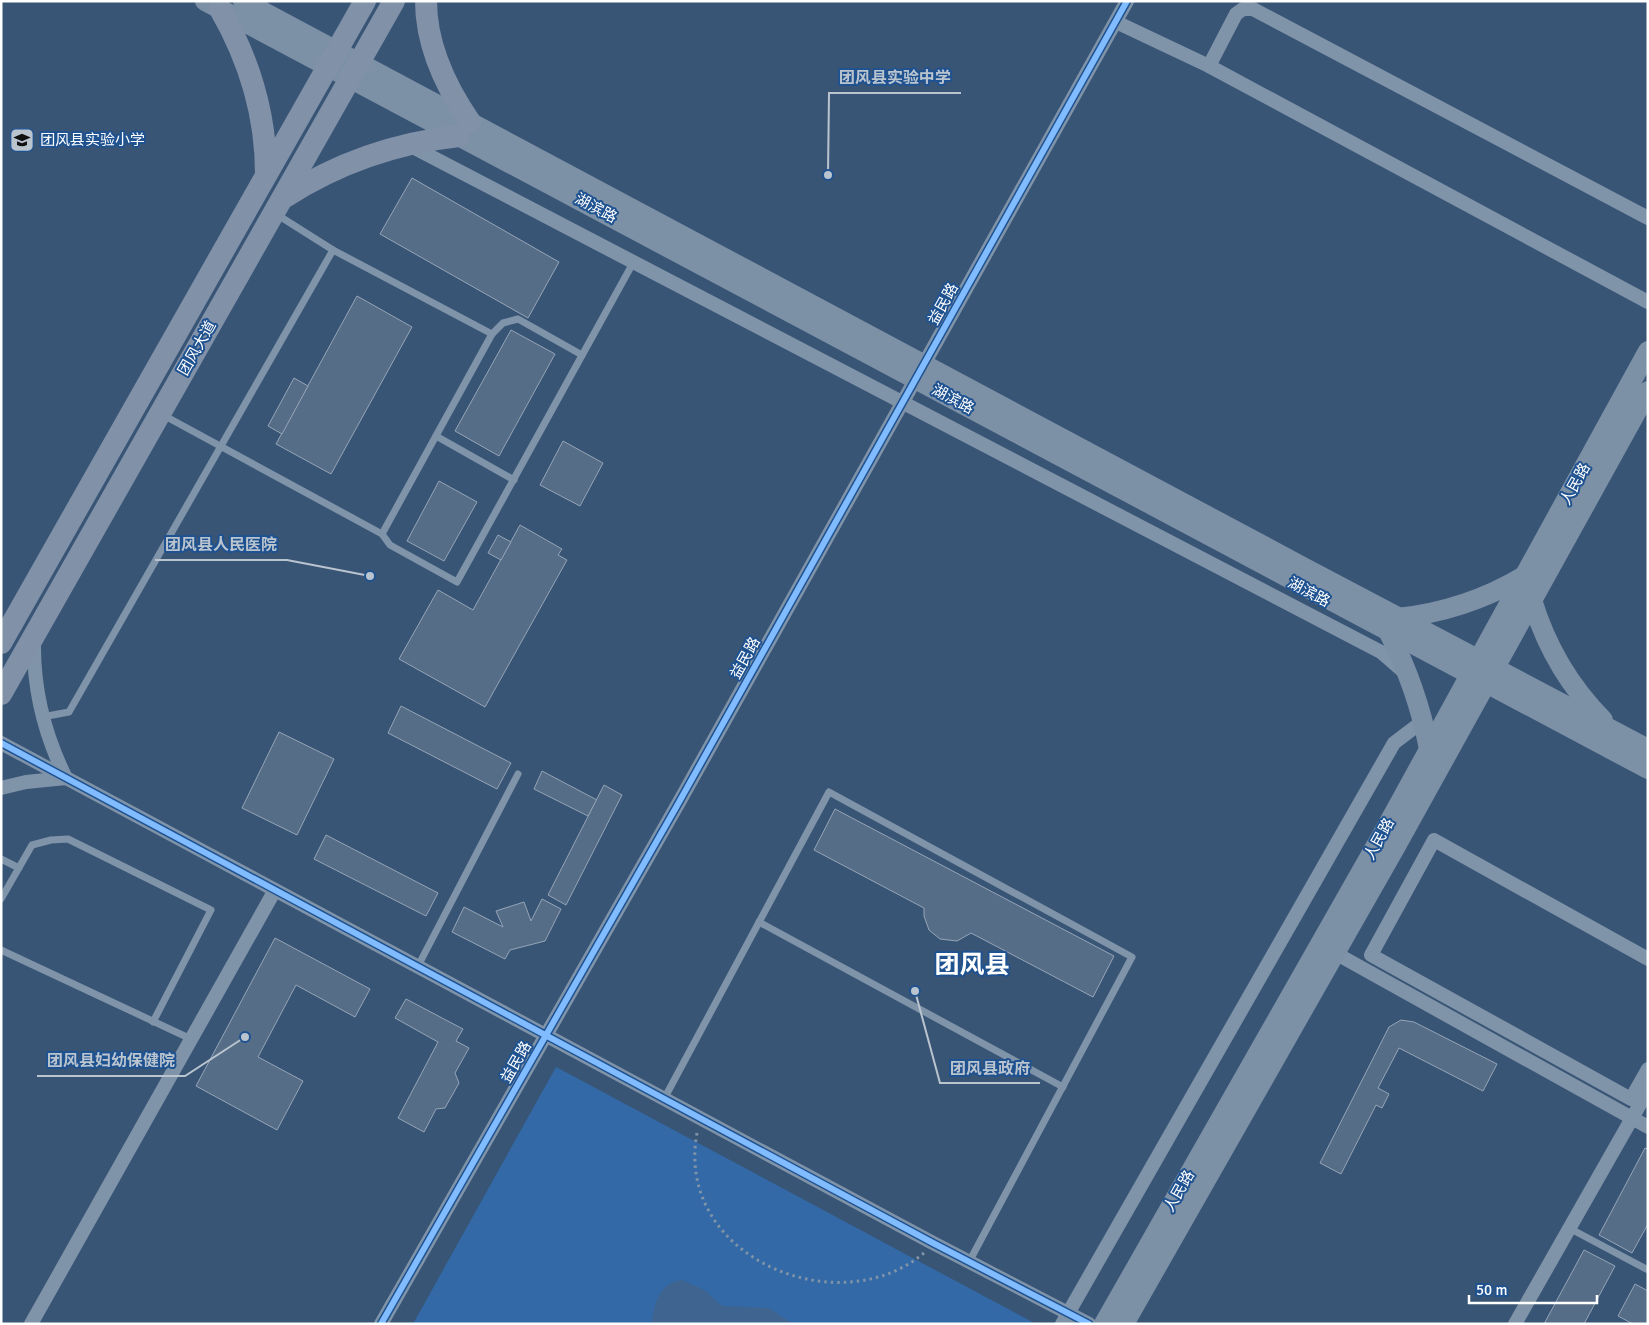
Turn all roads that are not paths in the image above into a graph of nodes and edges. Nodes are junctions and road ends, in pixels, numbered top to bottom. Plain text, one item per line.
1 (243, 1) edge
2 (365, 1) edge
3 (394, 1) edge
4 (426, 1) edge
5 (1127, 1) edge
6 (213, 5) edge
7 (1116, 22) junction
8 (332, 58) junction
9 (1209, 66) junction
10 (354, 70) junction
11 (464, 129) junction
12 (407, 144) junction
13 (266, 175) junction
14 (278, 206) junction
15 (1648, 218) edge
16 (333, 250) junction
17 (633, 263) junction
18 (1648, 302) edge
19 (492, 334) junction
20 (1648, 351) edge
21 (582, 355) junction
22 (920, 372) junction
23 (1648, 391) edge
24 (902, 404) junction
25 (160, 413) junction
26 (436, 436) junction
27 (221, 446) junction
28 (514, 480) junction
29 (382, 534) junction
30 (1524, 576) junction
31 (1532, 600) junction
32 (1393, 626) junction
33 (4, 633) edge
34 (34, 636) junction
35 (1482, 672) junction
36 (1410, 678) junction
37 (1, 694) edge
38 (42, 717) junction
39 (1424, 721) junction
40 (1619, 734) junction
41 (1, 743) edge
42 (1429, 748) junction
43 (1648, 749) edge
44 (1648, 769) edge
45 (518, 774) dead end
46 (66, 778) junction
47 (1, 788) edge
48 (1, 859) edge
49 (19, 868) junction
50 (275, 890) junction
51 (1, 899) edge
52 (759, 922) junction
53 (1, 950) edge
54 (1335, 954) junction
55 (1648, 959) edge
56 (418, 966) junction
57 (153, 1022) junction
58 (546, 1035) junction
59 (191, 1039) junction
60 (1648, 1069) edge
61 (1063, 1087) junction
62 (1648, 1090) edge
63 (664, 1099) junction
64 (1632, 1119) junction
65 (1648, 1127) edge
66 (1570, 1228) junction
67 (969, 1262) junction
68 (1648, 1270) edge
69 (1065, 1318) edge
70 (31, 1324) edge
71 (381, 1324) edge
72 (1088, 1324) edge
73 (1104, 1324) edge
74 (1124, 1324) edge
75 (1515, 1324) edge

1 - 8 street, 湖滨路
2 - 8 main road, 团风大道
3 - 10 main road, 团风大道
4 - 11 main road
5 - 7 street, 益民路
6 - 8 street, 湖滨路
6 - 13 main road
7 - 9 street
7 - 22 street, 益民路
8 - 10 street, 湖滨路
8 - 13 main road, 团风大道
9 - 15 street
9 - 18 street
10 - 11 street, 湖滨路
10 - 14 main road, 团风大道
11 - 12 main road
11 - 22 street, 湖滨路
12 - 14 main road
12 - 17 street
13 - 33 main road, 团风大道
14 - 16 lane
14 - 25 main road, 团风大道
16 - 19 lane
16 - 27 lane
17 - 21 lane
17 - 24 street
19 - 21 lane
19 - 26 lane
20 - 30 street, 人民路
21 - 28 lane
22 - 24 street, 益民路
22 - 32 street, 湖滨路
23 - 31 street, 人民路
24 - 36 street
24 - 58 street, 益民路
25 - 27 lane
25 - 34 main road, 团风大道
26 - 28 lane
26 - 29 lane
27 - 29 lane
27 - 38 lane
28 - 29 lane
30 - 32 street
30 - 35 street, 人民路
31 - 35 street, 人民路
31 - 40 street
32 - 35 street, 湖滨路
32 - 36 street
34 - 37 main road, 团风大道
34 - 38 street
35 - 40 street, 湖滨路
35 - 42 street, 人民路
35 - 44 street, 湖滨路
35 - 54 street, 人民路
36 - 39 street
38 - 46 street
39 - 42 street
39 - 69 street
40 - 43 street, 湖滨路
41 - 46 street
42 - 73 street, 人民路
45 - 56 lane
46 - 47 street
46 - 50 street
48 - 49 lane
49 - 51 lane
49 - 57 lane
50 - 56 street
50 - 59 street
52 - 61 lane
52 - 61 lane
52 - 63 lane
53 - 57 lane
54 - 64 street
54 - 74 street, 人民路
55 - 60 street
56 - 58 street
57 - 59 lane
58 - 63 street
58 - 71 street, 益民路
59 - 70 street
61 - 67 lane
62 - 64 street
63 - 67 street
64 - 65 street
64 - 66 street
66 - 68 lane
66 - 75 street
67 - 69 street
69 - 72 street

